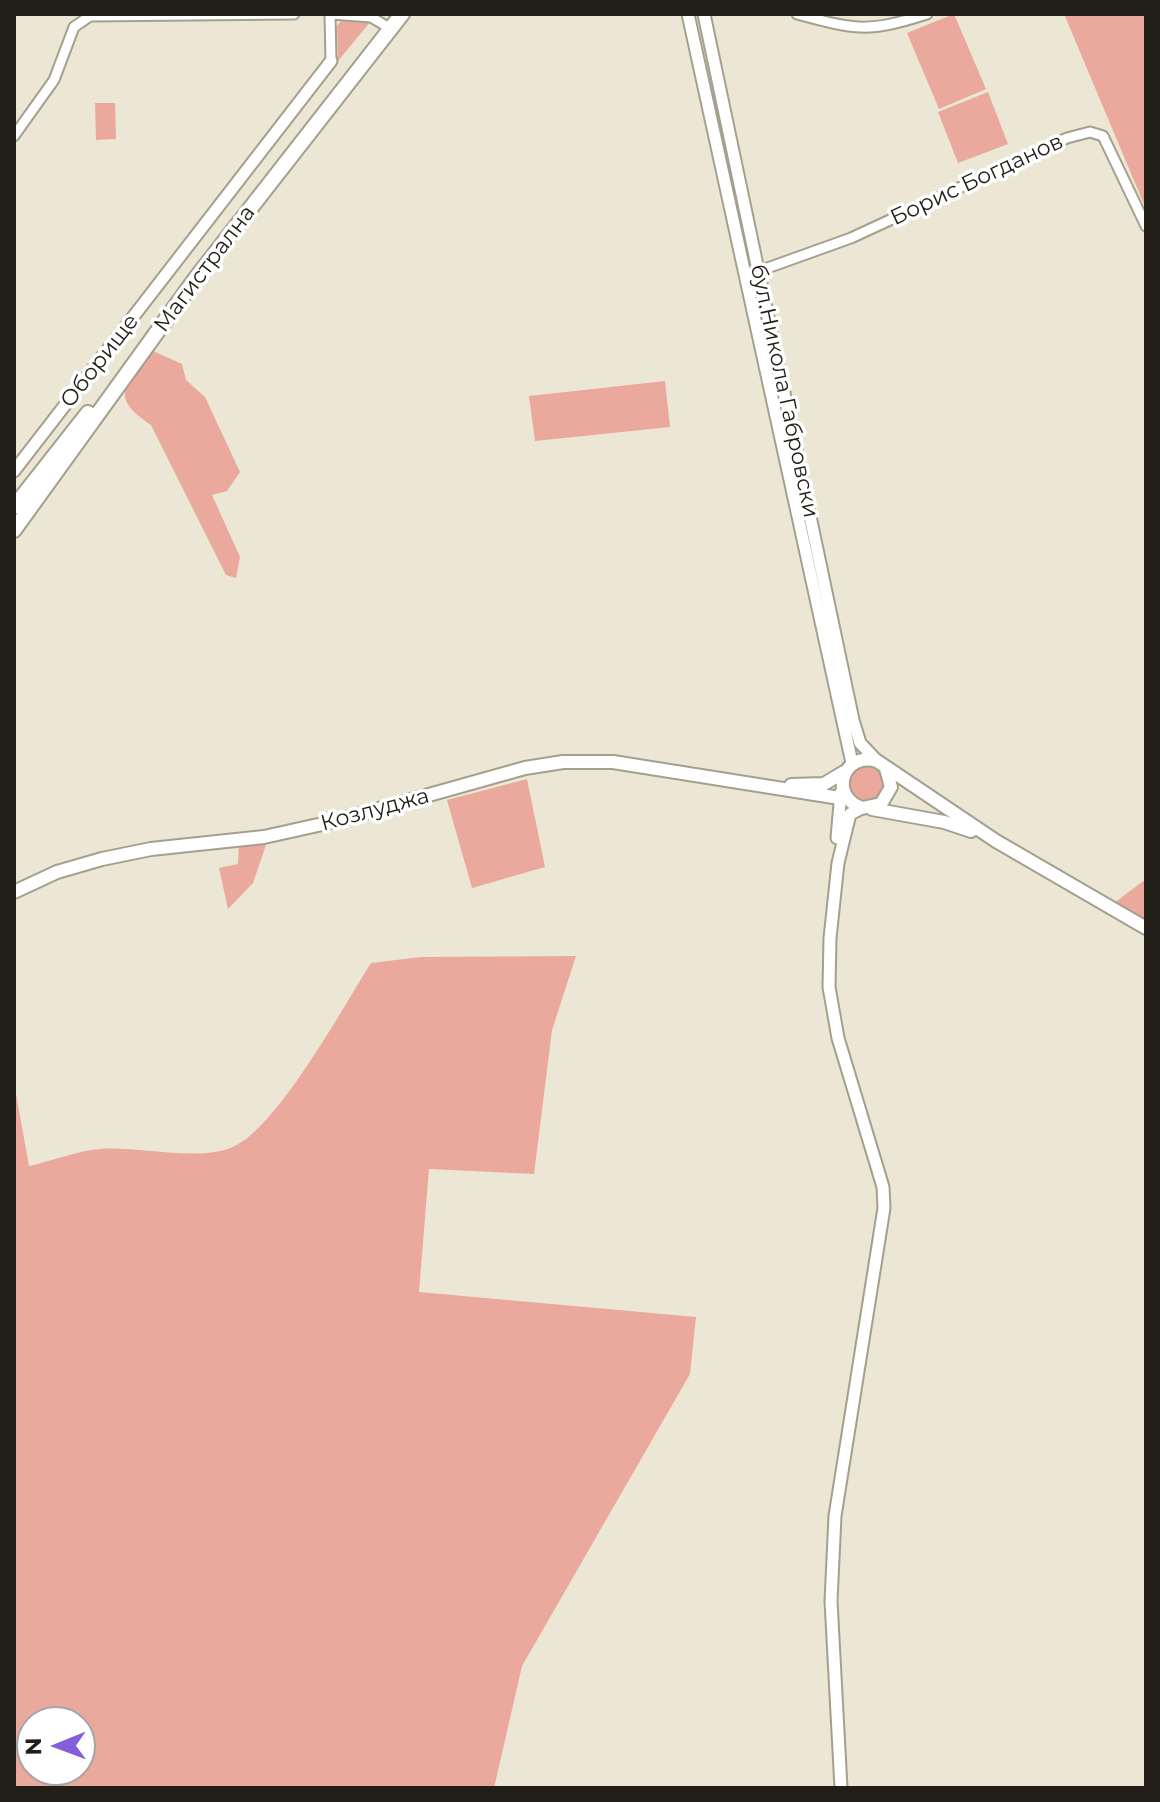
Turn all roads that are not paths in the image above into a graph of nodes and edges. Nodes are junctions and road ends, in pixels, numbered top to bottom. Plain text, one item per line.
1 (294, 14) edge
2 (330, 14) edge
3 (402, 14) edge
4 (688, 14) edge
5 (704, 14) edge
6 (797, 14) edge
7 (927, 14) edge
8 (214, 15) edge
9 (78, 17) edge
10 (836, 19) edge
11 (391, 29) junction
12 (331, 61) joint
13 (14, 136) edge
14 (1146, 226) edge
15 (759, 271) junction
16 (196, 278) junction
17 (14, 471) edge
18 (43, 471) junction
19 (14, 500) edge
20 (14, 507) edge
21 (14, 530) edge
22 (881, 765) junction
23 (848, 768) junction
24 (740, 783) junction
25 (843, 795) junction
26 (865, 808) junction
27 (996, 841) junction
28 (838, 863) junction
29 (14, 892) edge
30 (1146, 928) edge
31 (841, 1788) edge

1 - 8 street
2 - 11 street
2 - 12 street
3 - 11 main road, Магистрална
4 - 23 street, бул.Никола Габровски
5 - 15 street, бул.Никола Габровски
6 - 10 street
7 - 10 street
8 - 9 street
9 - 13 street
11 - 16 main road, Магистрална
12 - 17 street, Оборище
14 - 15 street, Борис Богданов
15 - 22 street, бул.Никола Габровски
16 - 18 main road
16 - 21 main road, Магистрална
18 - 19 main road
18 - 20 main road
22 - 23 main road
22 - 26 main road
22 - 27 main road
23 - 24 main road, Козлуджа
23 - 25 main road
24 - 25 main road, Козлуджа
24 - 29 main road, Козлуджа
25 - 26 main road
25 - 28 street
26 - 27 main road
26 - 28 street
27 - 30 main road
28 - 31 street

